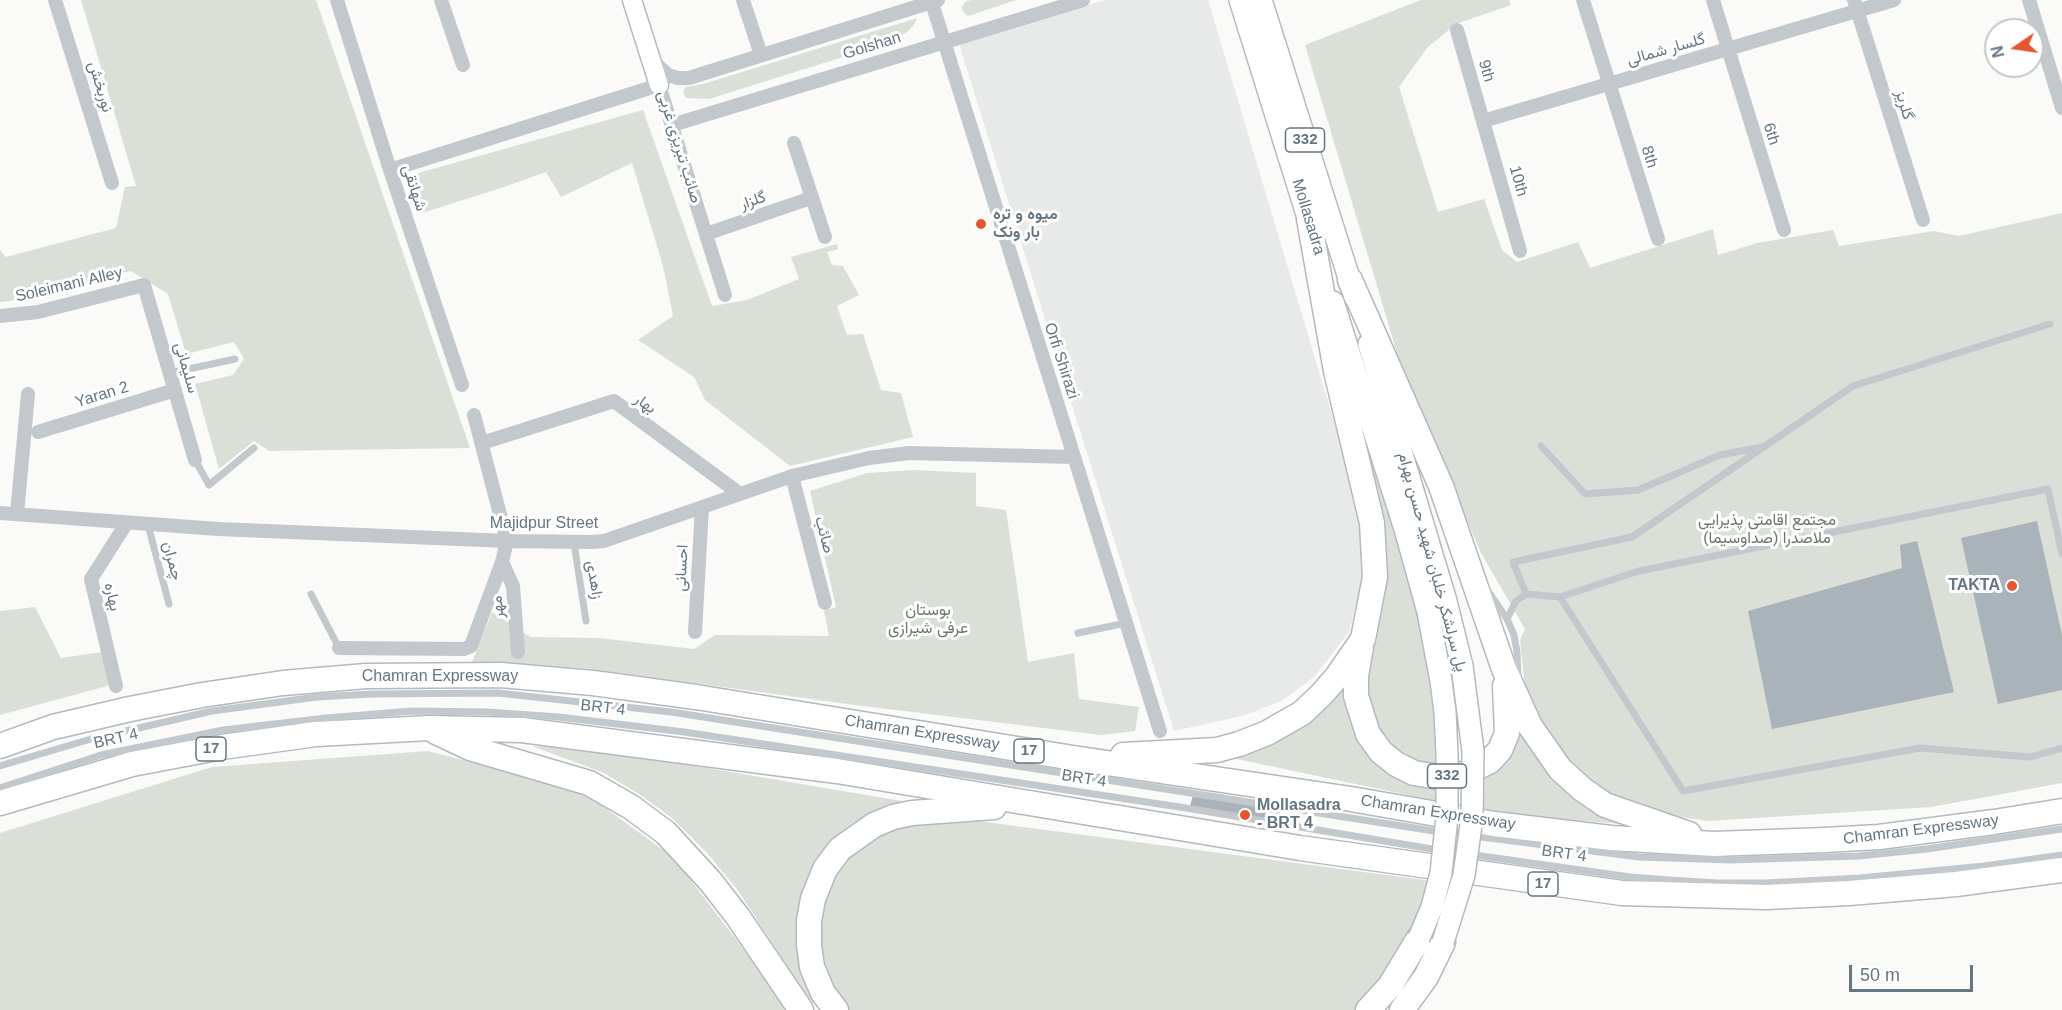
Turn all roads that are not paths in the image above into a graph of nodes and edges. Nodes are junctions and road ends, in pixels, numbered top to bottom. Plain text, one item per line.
1 (56, 0) edge
2 (338, 0) edge
3 (441, 0) edge
4 (632, 0) edge
5 (743, 0) edge
6 (1083, 0) edge
7 (1240, 0) edge
8 (1261, 0) edge
9 (1583, 0) edge
10 (1713, 0) edge
11 (1894, 0) edge
12 (2029, 0) edge
13 (933, 1) edge
14 (1855, 5) edge
15 (1457, 30) dead end
16 (944, 41) junction
17 (1728, 49) junction
18 (761, 55) junction
19 (651, 58) junction
20 (463, 65) dead end
21 (1609, 84) junction
22 (659, 85) junction
23 (2062, 108) edge
24 (1483, 121) junction
25 (672, 125) junction
26 (794, 143) dead end
27 (390, 170) junction
28 (112, 183) dead end
29 (811, 198) junction
30 (1309, 219) junction
31 (1923, 220) dead end
32 (1784, 230) dead end
33 (706, 234) junction
34 (825, 237) dead end
35 (1658, 239) dead end
36 (1520, 251) dead end
37 (1350, 280) junction
38 (725, 295) dead end
39 (0, 316) edge
40 (2050, 324) dead end
41 (235, 358) dead end
42 (1374, 361) joint
43 (1352, 366) joint
44 (170, 374) junction
45 (462, 385) dead end
46 (175, 390) junction
47 (28, 393) dead end
48 (474, 415) dead end
49 (38, 432) dead end
50 (482, 443) junction
51 (1541, 446) dead end
52 (1766, 446) junction
53 (254, 448) dead end
54 (1074, 457) junction
55 (195, 460) joint
56 (792, 476) junction
57 (740, 494) junction
58 (702, 507) junction
59 (0, 513) edge
60 (17, 514) junction
61 (126, 524) junction
62 (148, 525) junction
63 (507, 541) junction
64 (574, 543) junction
65 (2062, 554) edge
66 (502, 562) junction
67 (1470, 570) junction
68 (311, 594) dead end
69 (1526, 594) junction
70 (1560, 597) junction
71 (825, 603) dead end
72 (169, 604) dead end
73 (1507, 619) junction
74 (586, 621) dead end
75 (1126, 623) junction
76 (695, 632) dead end
77 (1078, 633) dead end
78 (1363, 639) junction
79 (339, 648) joint
80 (518, 652) dead end
81 (1504, 669) junction
82 (116, 686) dead end
83 (1517, 700) junction
84 (429, 728) junction
85 (1161, 731) dead end
86 (0, 746) edge
87 (2062, 748) edge
88 (1073, 758) junction
89 (0, 766) edge
90 (0, 788) edge
91 (0, 803) edge
92 (1029, 804) junction
93 (2062, 811) edge
94 (2062, 829) edge
95 (1714, 844) junction
96 (2062, 855) edge
97 (2062, 870) edge
98 (1431, 940) junction
99 (801, 1010) edge
100 (836, 1010) edge
101 (1368, 1010) edge
102 (1402, 1010) edge

1 - 28 street, نوربخش
2 - 27 street, شهانقی
3 - 20 street
4 - 19 street, صائب تبریزی غربی
5 - 18 street
6 - 16 street, Golshan
7 - 30 main road, Mollasadra / 332
8 - 37 main road, Mollasadra / 332
9 - 21 street, 8th
10 - 17 street, 6th
11 - 14 street, گلسار شمالی
12 - 23 street
13 - 16 street, Orfi Shirazi
13 - 18 street, Golshan
14 - 17 street, گلسار شمالی
14 - 31 street, گلریز
15 - 24 street, 9th
16 - 25 street, Golshan
16 - 54 street, Orfi Shirazi
17 - 21 street, گلسار شمالی
17 - 32 street, 6th
18 - 19 street, Golshan
19 - 22 street, صائب تبریزی غربی
21 - 24 street, گلسار شمالی
21 - 35 street, 8th
22 - 25 street, صائب تبریزی غربی
22 - 27 street
24 - 36 street, 10th
25 - 33 street, صائب تبریزی غربی
26 - 29 street
27 - 45 street, شهانقی
29 - 33 street, گلزار
29 - 34 street
30 - 43 main road, Mollasadra / 332
30 - 78 highway
33 - 38 street, صائب تبریزی غربی
37 - 42 main road, Mollasadra / 332
37 - 67 highway
39 - 44 street, Soleimani Alley
40 - 52 lane
41 - 44 lane
42 - 98 main road, پل سرلشکر خلبان شهید حسن بهرام / 332, bridge
43 - 98 main road, پل سرلشکر خلبان شهید حسن بهرام / 332, bridge
44 - 46 street, سلیمانی
46 - 49 street, Yaran 2
46 - 55 street, سلیمانی
47 - 60 street
48 - 50 street
50 - 57 street, بهار
50 - 63 street
51 - 52 lane
52 - 69 lane
53 - 55 lane
54 - 56 street, Majidpur Street
54 - 75 street, Orfi Shirazi
56 - 57 street, Majidpur Street
56 - 71 street, صائب
57 - 58 street, Majidpur Street
58 - 64 street, Majidpur Street
58 - 76 street, احسانی
59 - 60 street, Majidpur Street
60 - 61 street, Majidpur Street
61 - 62 street, Majidpur Street
61 - 82 street, بهاره
62 - 63 street, Majidpur Street
62 - 72 lane, چمران
63 - 64 street, Majidpur Street
63 - 66 street
64 - 74 lane, زاهدی
65 - 70 lane
66 - 79 street
66 - 80 street, مهر
67 - 73 lane
67 - 81 highway
68 - 79 lane
69 - 70 lane
69 - 73 lane
70 - 87 lane
73 - 83 lane
75 - 77 lane
75 - 85 street, Orfi Shirazi
78 - 81 highway
78 - 88 highway
81 - 83 highway
83 - 95 highway
84 - 91 highway, 17
84 - 92 highway, 17
84 - 99 highway
86 - 88 highway, Chamran Expressway / 17
88 - 95 highway, Chamran Expressway / 17
89 - 94 lane, BRT 4
90 - 96 lane, BRT 4
92 - 97 highway, 17
92 - 100 highway
93 - 95 highway, Chamran Expressway / 17
98 - 101 highway
98 - 102 highway

